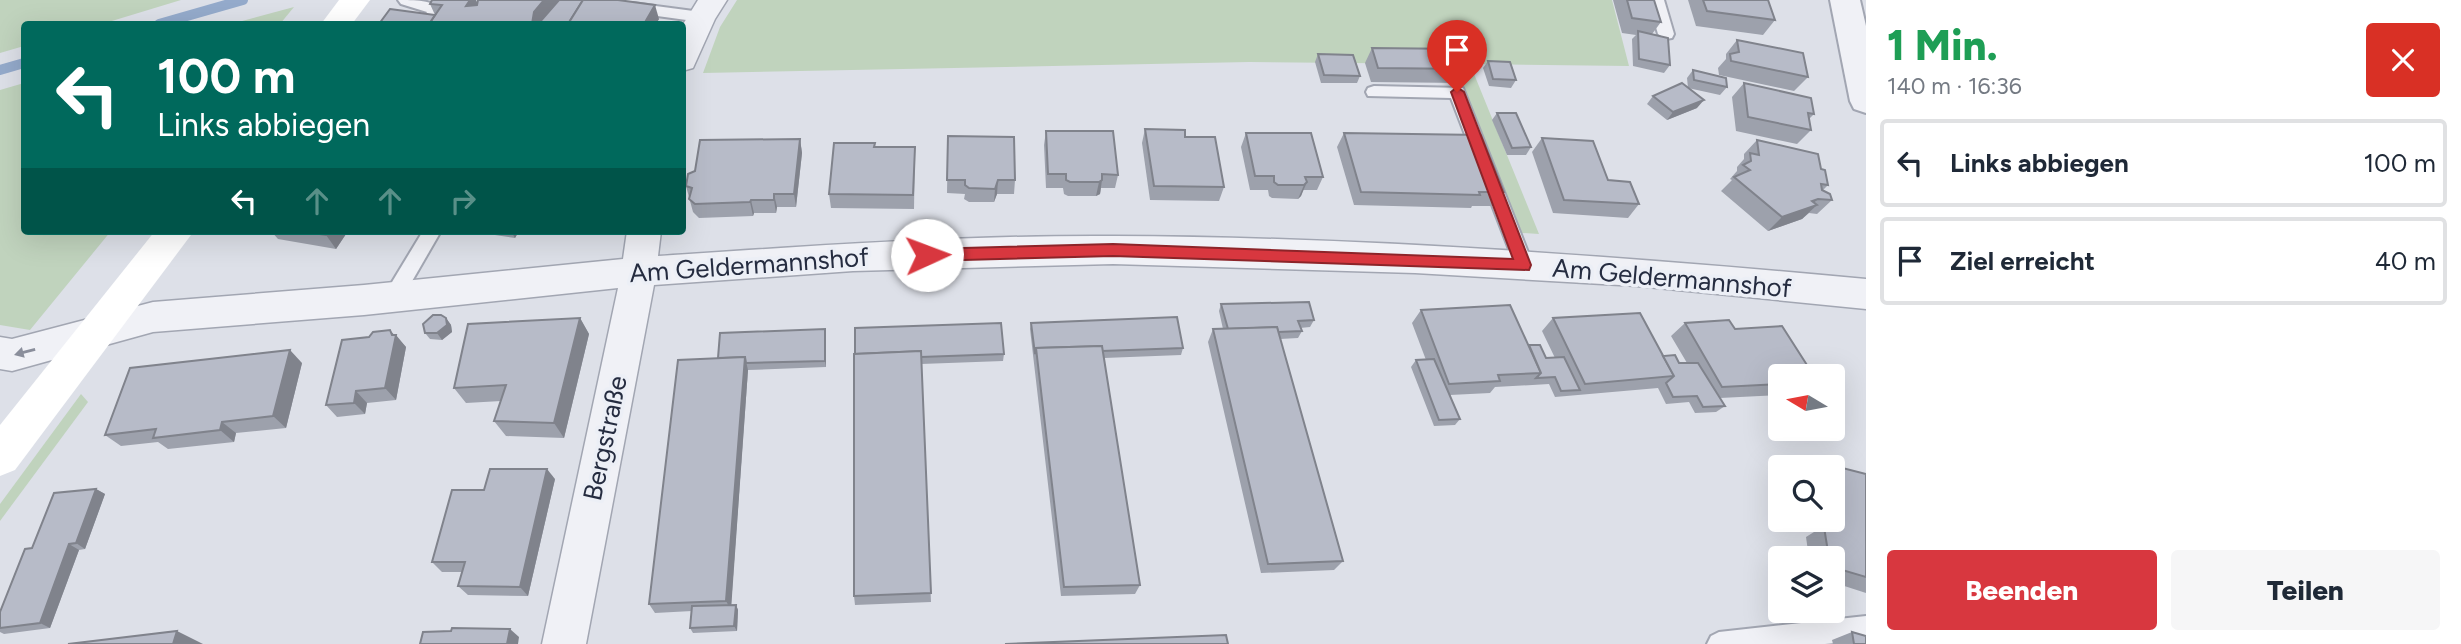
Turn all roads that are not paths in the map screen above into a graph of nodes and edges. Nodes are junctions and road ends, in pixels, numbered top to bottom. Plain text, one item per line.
1 (355, 0) edge
2 (1656, 0) edge
3 (1844, 0) edge
4 (410, 1) edge
5 (616, 5) edge
6 (707, 8) edge
7 (404, 19) edge
8 (338, 21) edge
9 (429, 21) edge
10 (1666, 34) edge
11 (686, 53) edge
12 (1374, 92) dead end
13 (1866, 101) edge
14 (173, 235) edge
15 (430, 235) edge
16 (644, 235) edge
17 (1524, 265) junction
18 (639, 271) junction
19 (1866, 294) edge
20 (393, 297) junction
21 (97, 332) junction
22 (0, 353) edge
23 (0, 457) edge
24 (1866, 628) edge
25 (564, 644) edge
26 (1719, 644) edge

1 - 8 main road
2 - 10 lane
3 - 13 street
4 - 7 lane
4 - 9 lane
5 - 6 lane
6 - 11 street
12 - 17 lane
14 - 21 main road
15 - 20 lane
16 - 18 street, Bergstraße
17 - 18 street, Am Geldermannshof
17 - 19 street, Am Geldermannshof
18 - 20 street, Am Geldermannshof
18 - 25 street, Bergstraße
20 - 21 street, Am Geldermannshof
21 -> 22 street, Am Geldermannshof
21 - 23 main road
24 - 26 lane

